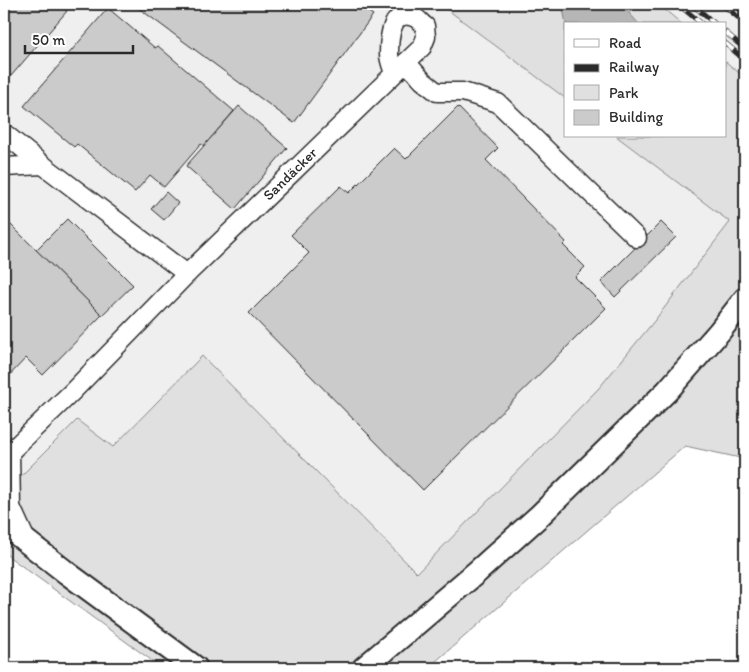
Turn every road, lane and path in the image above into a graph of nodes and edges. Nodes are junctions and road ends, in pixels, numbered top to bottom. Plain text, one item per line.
1 (403, 10) edge
2 (400, 68) junction
3 (4, 133) edge
4 (44, 165) junction
5 (4, 167) edge
6 (637, 238) dead end
7 (188, 274) junction
8 (745, 299) edge
9 (7, 456) edge
10 (4, 524) edge
11 (27, 542) junction
12 (196, 668) edge
13 (364, 668) edge

1 - 2 street, Sandäcker
1 - 2 street, Sandäcker
2 - 6 street
2 - 7 street, Sandäcker
3 - 4 street
4 - 5 street
4 - 7 street
7 - 9 street, Sandäcker
8 - 13 main road
9 - 11 street, Sandäcker
10 - 11 main road
11 - 12 main road

